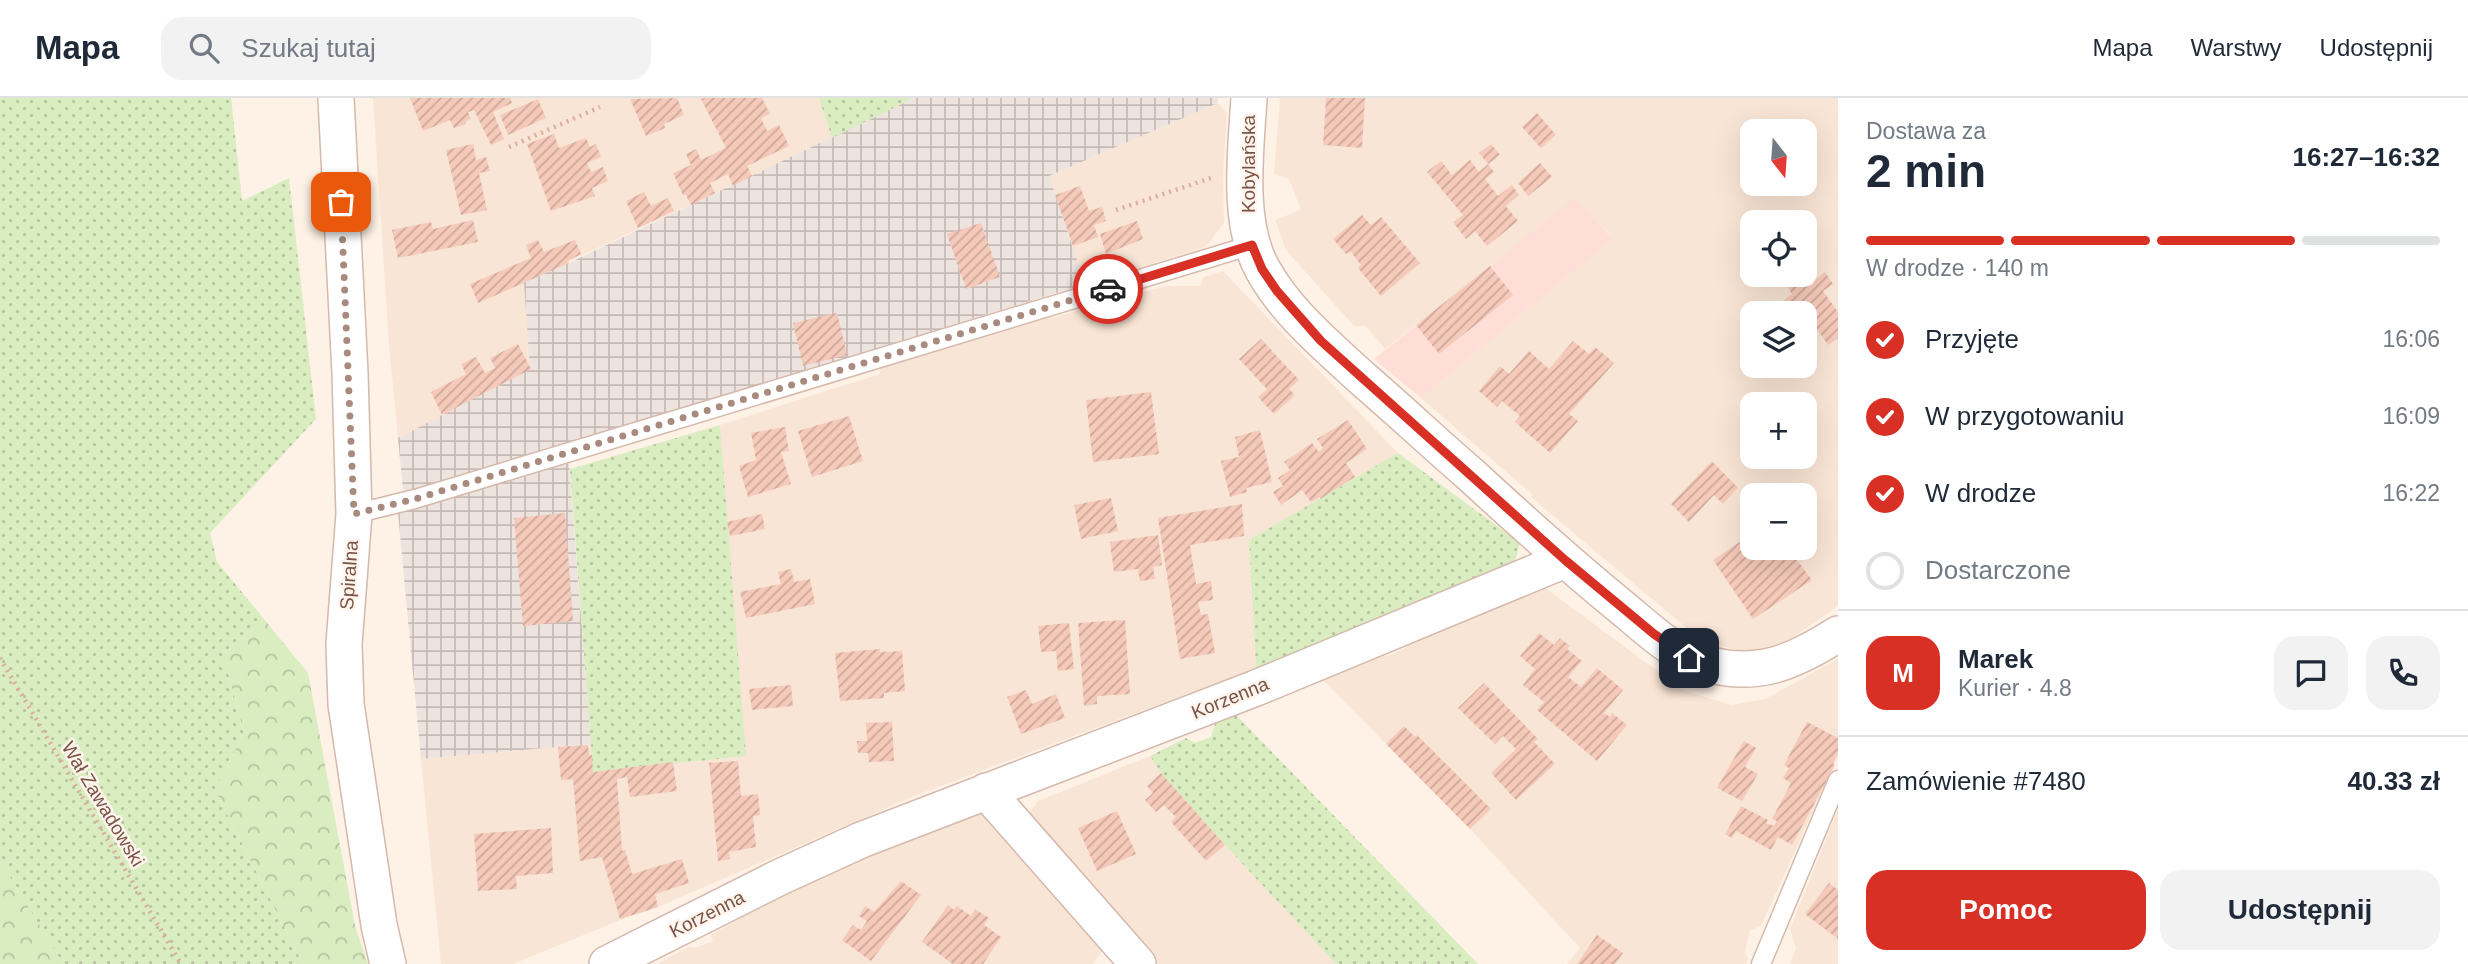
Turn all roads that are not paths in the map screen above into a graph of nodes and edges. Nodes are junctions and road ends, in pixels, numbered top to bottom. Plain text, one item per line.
1 (336, 98) edge
2 (1249, 98) edge
3 (1252, 245) junction
4 (354, 514) junction
5 (1565, 560) junction
6 (1838, 634) edge
7 (1838, 780) edge
8 (986, 791) junction
9 (388, 964) edge
10 (607, 964) edge
11 (1138, 964) edge
12 (1761, 964) edge

1 - 4 street, Spiralna
2 - 3 street, Kobylańska
3 - 4 lane
3 - 5 street, Kobylańska
4 - 9 street, Spiralna
5 - 6 street
5 - 8 street, Korzenna
7 - 12 lane
8 - 10 street, Korzenna
8 - 11 street

